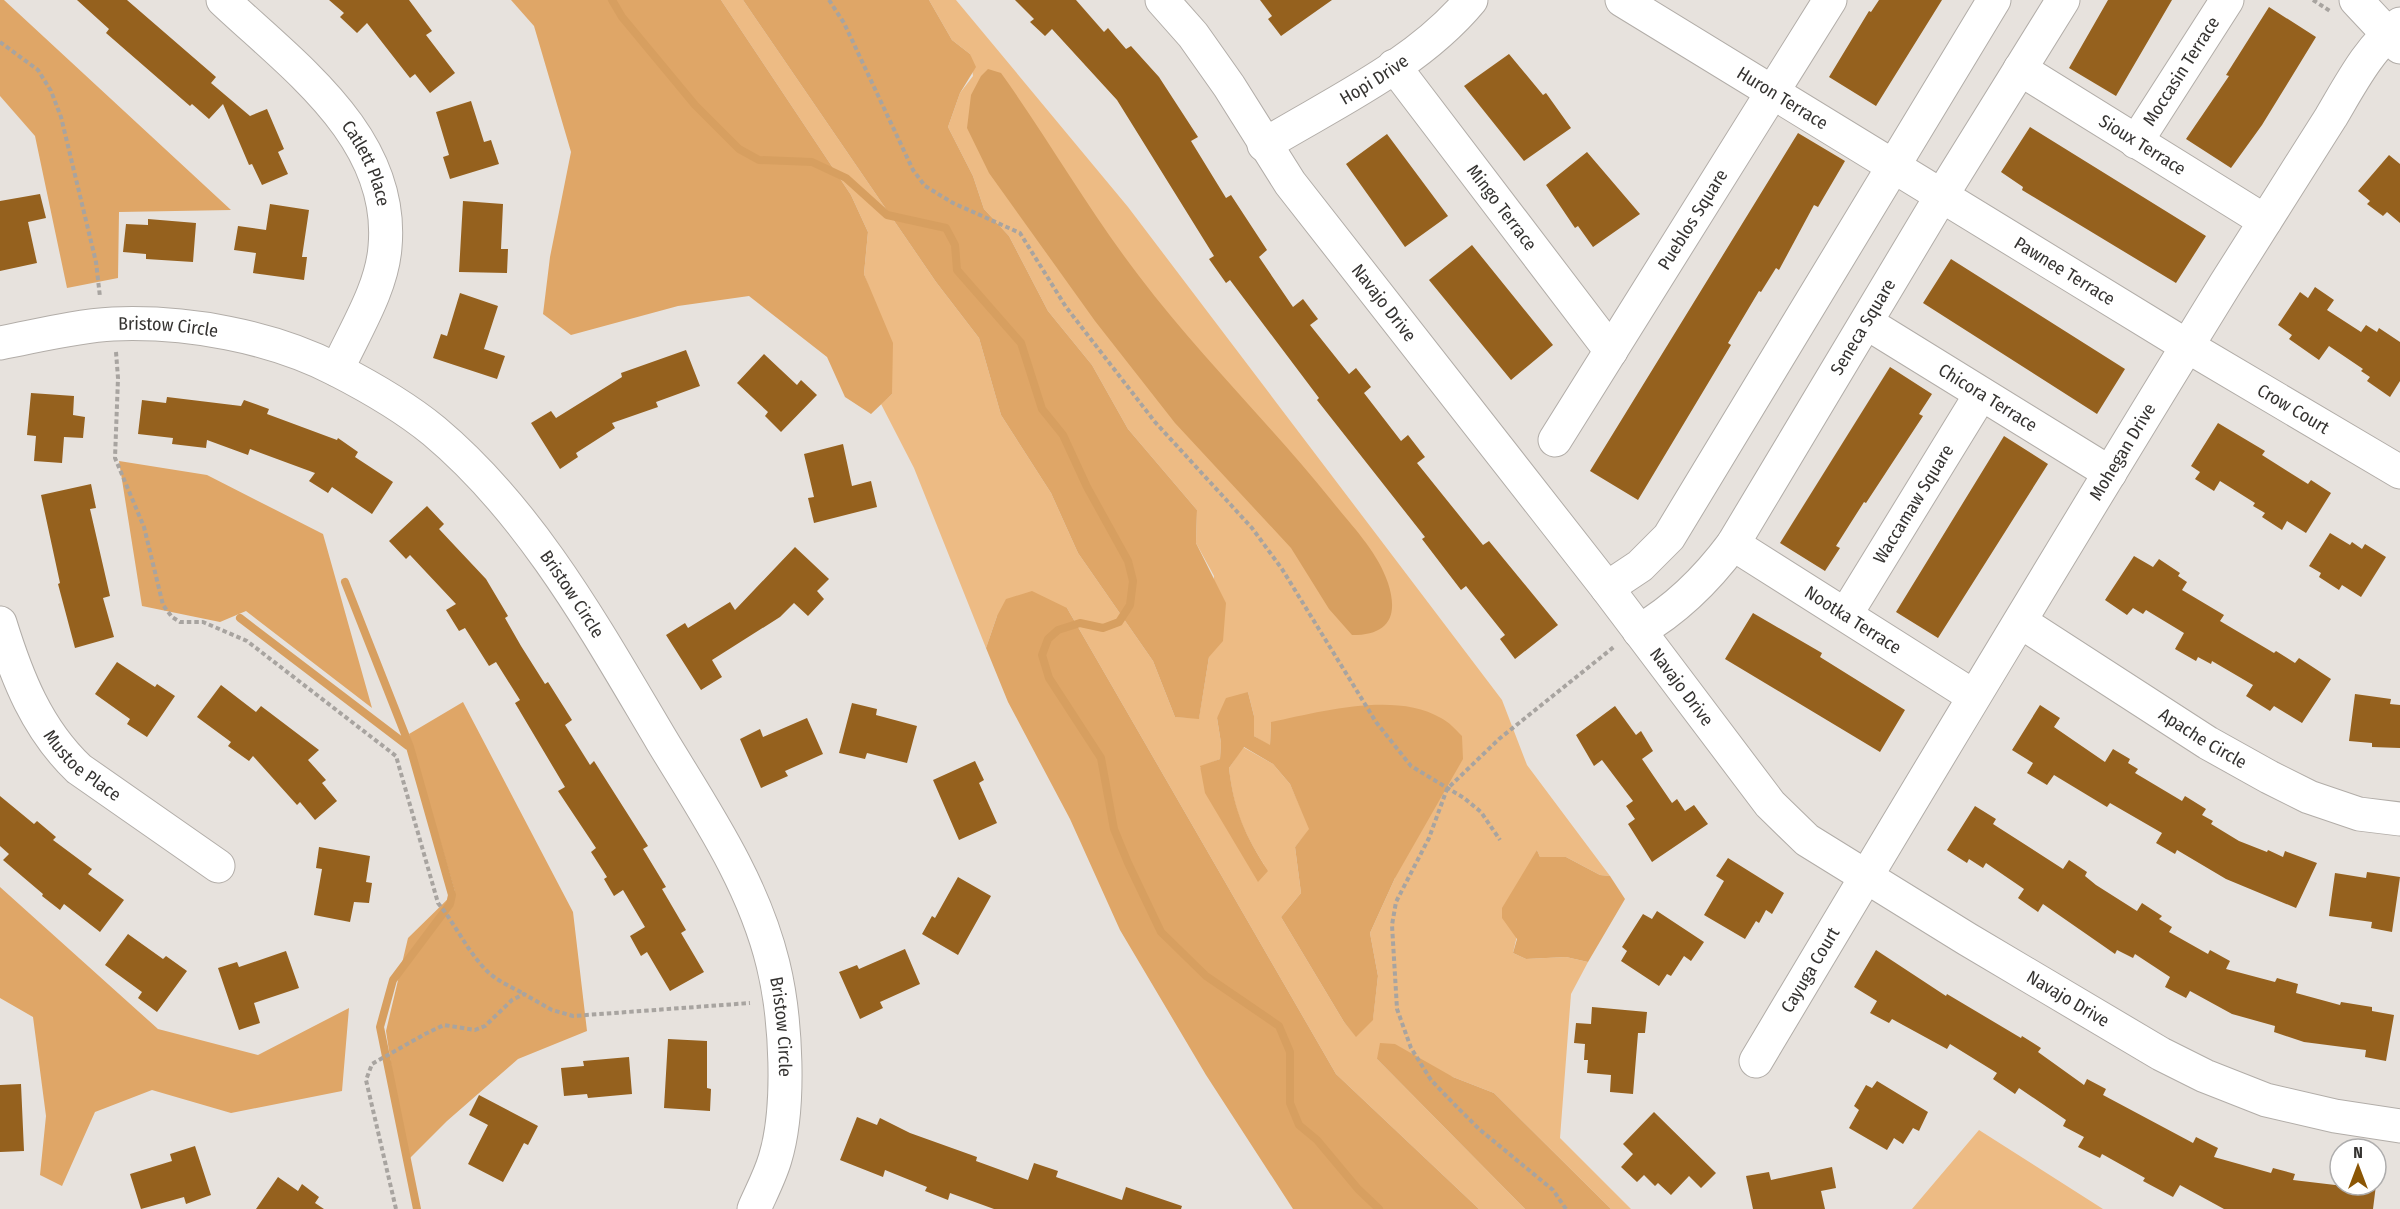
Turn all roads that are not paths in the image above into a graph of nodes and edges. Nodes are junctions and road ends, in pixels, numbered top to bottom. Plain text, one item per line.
1 (223, 0) edge
2 (1162, 0) edge
3 (1471, 0) edge
4 (1622, 0) edge
5 (1830, 0) edge
6 (1994, 0) edge
7 (2063, 0) edge
8 (2227, 0) edge
9 (2344, 6) edge
10 (2396, 35) edge
11 (1394, 66) junction
12 (2020, 69) junction
13 (1774, 93) junction
14 (2136, 142) junction
15 (1264, 145) junction
16 (1893, 166) junction
17 (1942, 195) junction
18 (2265, 221) junction
19 (1867, 323) junction
20 (0, 343) edge
21 (2187, 346) junction
22 (1611, 351) junction
23 (337, 370) junction
24 (1981, 394) junction
25 (1555, 440) dead end
26 (2400, 472) edge
27 (2110, 473) junction
28 (1733, 544) junction
29 (1607, 588) junction
30 (1846, 614) junction
31 (2021, 622) junction
32 (0, 623) edge
33 (1640, 631) junction
34 (1973, 696) junction
35 (2400, 819) edge
36 (218, 866) dead end
37 (1866, 876) junction
38 (1756, 1061) dead end
39 (2400, 1126) edge
40 (761, 1207) edge

1 - 23 street, Catlett Place
2 - 15 street, Navajo Drive
3 - 11 street, Hopi Drive
4 - 13 street, Huron Terrace
5 - 13 street, Pueblos Square
6 - 16 street
7 - 12 street, Seneca Square
8 - 14 street, Moccasin Terrace
9 - 10 street
10 - 18 street, Mohegan Drive
11 - 15 street, Hopi Drive
11 - 22 street, Mingo Terrace
12 - 14 street, Sioux Terrace
12 - 17 street, Seneca Square
13 - 16 street, Huron Terrace
13 - 22 street, Pueblos Square
14 - 18 street, Sioux Terrace
15 - 29 street, Navajo Drive
16 - 17 street, Huron Terrace
16 - 29 street
17 - 19 street, Seneca Square
17 - 21 street, Pawnee Terrace
18 - 21 street, Mohegan Drive
19 - 24 street, Chicora Terrace
19 - 28 street, Seneca Square
20 - 23 street, Bristow Circle
21 - 26 street, Crow Court
21 - 27 street, Mohegan Drive
22 - 25 street, Pueblos Square
23 - 40 street, Bristow Circle
24 - 27 street, Chicora Terrace
24 - 30 street, Waccamaw Square
27 - 31 street, Mohegan Drive
28 - 30 street, Nootka Terrace
28 - 33 street, Seneca Square
29 - 33 street, Navajo Drive
30 - 34 street, Nootka Terrace
31 - 34 street, Mohegan Drive
31 - 35 street, Apache Circle
32 - 36 street, Mustoe Place
33 - 37 street, Navajo Drive
34 - 37 street, Mohegan Drive
37 - 38 street, Cayuga Court
37 - 39 street, Navajo Drive

